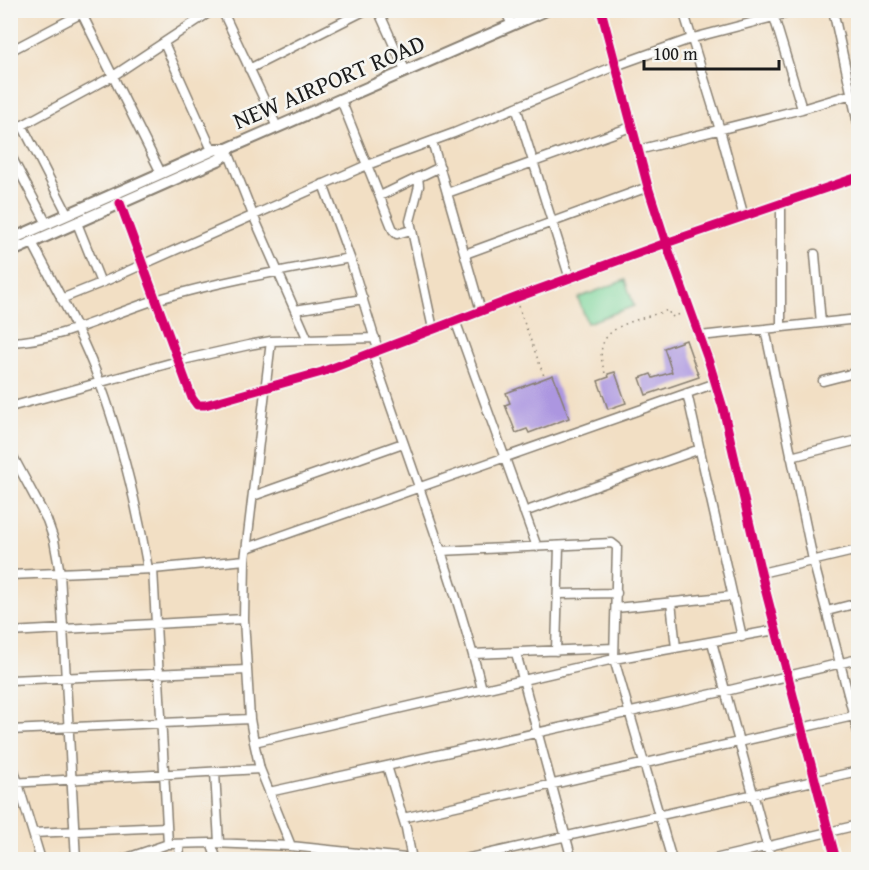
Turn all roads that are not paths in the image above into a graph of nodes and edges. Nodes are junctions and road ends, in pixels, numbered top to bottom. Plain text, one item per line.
1 (213, 10) edge
2 (222, 10) edge
3 (366, 10) edge
4 (378, 10) edge
5 (505, 10) edge
6 (546, 10) edge
7 (601, 10) edge
8 (683, 10) edge
9 (800, 10) edge
10 (833, 10) edge
11 (83, 11) edge
12 (774, 17) junction
13 (512, 25) junction
14 (693, 38) junction
15 (164, 43) junction
16 (10, 51) edge
17 (615, 66) junction
18 (249, 69) junction
19 (406, 72) junction
20 (113, 76) junction
21 (852, 94) junction
22 (341, 100) junction
23 (516, 108) junction
24 (802, 109) junction
25 (858, 124) edge
26 (22, 125) junction
27 (631, 127) junction
28 (277, 128) junction
29 (720, 130) junction
30 (10, 132) edge
31 (432, 141) junction
32 (227, 149) junction
33 (212, 150) junction
34 (638, 150) junction
35 (10, 154) edge
36 (534, 163) junction
37 (367, 165) junction
38 (440, 166) junction
39 (20, 173) junction
40 (161, 173) junction
41 (418, 177) junction
42 (858, 177) edge
43 (10, 178) edge
44 (323, 184) junction
45 (648, 187) junction
46 (447, 193) junction
47 (380, 196) junction
48 (120, 203) junction
49 (781, 204) junction
50 (253, 215) junction
51 (744, 217) junction
52 (73, 219) junction
53 (552, 222) junction
54 (47, 224) junction
55 (411, 230) junction
56 (10, 240) edge
57 (32, 242) junction
58 (666, 243) junction
59 (10, 252) edge
60 (465, 254) junction
61 (815, 254) dead end
62 (350, 258) junction
63 (143, 264) junction
64 (279, 272) junction
65 (570, 279) junction
66 (101, 284) junction
67 (61, 299) junction
68 (363, 299) junction
69 (156, 300) junction
70 (295, 310) junction
71 (481, 310) junction
72 (858, 319) edge
73 (455, 320) junction
74 (821, 323) junction
75 (781, 327) junction
76 (76, 328) junction
77 (433, 328) junction
78 (765, 329) junction
79 (700, 336) junction
80 (375, 338) junction
81 (308, 340) junction
82 (271, 341) junction
83 (10, 342) edge
84 (375, 351) junction
85 (178, 361) junction
86 (858, 372) edge
87 (100, 381) junction
88 (823, 381) dead end
89 (716, 383) junction
90 (265, 390) junction
91 (687, 393) junction
92 (10, 407) edge
93 (858, 440) edge
94 (403, 443) junction
95 (700, 449) junction
96 (10, 451) edge
97 (504, 457) junction
98 (791, 457) junction
99 (19, 467) junction
100 (10, 471) edge
101 (418, 487) junction
102 (253, 496) junction
103 (524, 512) junction
104 (559, 546) junction
105 (537, 547) junction
106 (247, 548) junction
107 (858, 549) edge
108 (440, 551) junction
109 (245, 560) junction
110 (813, 560) junction
111 (151, 569) junction
112 (60, 573) junction
113 (761, 573) junction
114 (10, 575) edge
115 (558, 594) junction
116 (617, 594) junction
117 (733, 596) junction
118 (671, 602) junction
119 (858, 603) edge
120 (616, 608) junction
121 (827, 611) junction
122 (244, 619) junction
123 (156, 624) junction
124 (63, 629) junction
125 (775, 630) junction
126 (10, 632) edge
127 (742, 637) junction
128 (712, 642) junction
129 (614, 648) junction
130 (676, 648) junction
131 (556, 651) junction
132 (516, 653) junction
133 (473, 654) junction
134 (614, 659) junction
135 (858, 659) edge
136 (841, 663) junction
137 (247, 670) junction
138 (159, 674) junction
139 (787, 677) junction
140 (66, 678) junction
141 (523, 679) junction
142 (10, 680) edge
143 (482, 689) junction
144 (726, 691) junction
145 (629, 712) junction
146 (856, 716) edge
147 (250, 719) junction
148 (161, 723) junction
149 (69, 727) junction
150 (800, 728) junction
151 (10, 730) edge
152 (537, 732) junction
153 (858, 732) edge
154 (255, 742) junction
155 (740, 742) junction
156 (10, 757) edge
157 (644, 764) junction
158 (387, 766) junction
159 (260, 769) junction
160 (858, 771) edge
161 (215, 772) junction
162 (164, 775) junction
163 (72, 779) junction
164 (816, 781) junction
165 (14, 782) edge
166 (552, 785) junction
167 (269, 792) junction
168 (754, 795) junction
169 (659, 815) junction
170 (403, 818) junction
171 (858, 825) edge
172 (167, 827) junction
173 (75, 831) junction
174 (830, 832) junction
175 (33, 833) junction
176 (565, 835) junction
177 (215, 843) junction
178 (168, 844) junction
179 (179, 844) junction
180 (291, 846) junction
181 (768, 846) junction
182 (412, 858) edge
183 (41, 860) edge
184 (76, 860) edge
185 (121, 860) edge
186 (180, 860) edge
187 (217, 860) edge
188 (424, 860) edge
189 (460, 860) edge
190 (572, 860) edge
191 (672, 860) edge
192 (710, 860) edge
193 (771, 860) edge
194 (836, 860) edge

1 - 15 street
2 - 18 street
3 - 18 street
4 - 19 street
5 - 13 street
6 - 13 street, NEW AIRPORT ROAD
7 - 17 street
8 - 14 street
9 - 12 street
10 - 21 street
11 - 16 street
11 - 20 street
12 - 14 street
12 - 24 street
13 - 19 street, NEW AIRPORT ROAD
14 - 17 street
14 - 29 street
15 - 20 street
15 - 33 street
17 - 23 street
17 - 27 street
18 - 28 street
19 - 22 street, NEW AIRPORT ROAD
20 - 26 street
20 - 40 street
21 - 24 street
21 - 25 street
22 - 28 street, NEW AIRPORT ROAD
22 - 37 street
23 - 31 street
23 - 36 street
24 - 29 street
26 - 30 street
26 - 52 street
27 - 34 street
27 - 36 street
28 - 32 street, NEW AIRPORT ROAD
29 - 34 street
29 - 51 street
31 - 37 street
31 - 38 street
32 - 33 street, NEW AIRPORT ROAD
32 - 48 street, NEW AIRPORT ROAD
32 - 50 street
33 - 40 street, NEW AIRPORT ROAD
34 - 45 street
35 - 39 street
36 - 46 street
36 - 53 street
37 - 44 street
37 - 47 street
38 - 41 street
38 - 46 street
39 - 43 street
39 - 54 street
40 - 52 street, NEW AIRPORT ROAD
41 - 47 street
41 - 55 street
42 - 49 street
44 - 50 street
44 - 62 street
45 - 53 street
45 - 58 street
46 - 60 street
47 - 55 street
48 - 52 street, NEW AIRPORT ROAD
48 - 63 street
49 - 51 street
49 - 75 street
50 - 63 street
50 - 64 street
51 - 58 street
52 - 54 street, NEW AIRPORT ROAD
52 - 57 street, NEW AIRPORT ROAD
52 - 66 street
53 - 60 street
53 - 65 street
54 - 56 street, NEW AIRPORT ROAD
55 - 77 street
57 - 59 street, NEW AIRPORT ROAD
57 - 67 street
58 - 65 street
58 - 79 street
60 - 71 street
61 - 74 street
62 - 64 street
62 - 68 street
63 - 66 street
63 - 69 street
64 - 69 street
64 - 70 street
65 - 71 street
66 - 67 street
67 - 76 street
68 - 70 street
68 - 80 street
69 - 76 street
69 - 85 street
70 - 81 street
71 - 73 street
72 - 74 street
73 - 77 street
73 - 97 street
74 - 75 street
75 - 78 street
76 - 83 street
76 - 87 street
77 - 84 street
78 - 79 street
78 - 98 street
79 - 89 street
80 - 81 street
80 - 84 street
81 - 82 street
82 - 85 street
82 - 90 street
84 - 90 street
84 - 94 street
85 - 87 street
85 - 90 street
86 - 88 street
87 - 92 street
87 - 111 street
89 - 91 street
89 - 113 street
90 - 102 street
91 - 95 street
91 - 97 street
93 - 98 street
94 - 101 street
94 - 102 street
95 - 103 street
95 - 117 street
96 - 99 street
97 - 101 street
97 - 103 street
98 - 110 street
99 - 100 street
99 - 112 street
101 - 106 street
101 - 108 street
102 - 106 street
103 - 105 street
104 - 105 street
104 - 115 street
104 - 116 street
105 - 108 street
106 - 109 street
107 - 110 street
108 - 133 street
109 - 111 street
109 - 122 street
110 - 113 street
110 - 121 street
111 - 112 street
111 - 123 street
112 - 114 street
112 - 124 street
113 - 125 street
115 - 116 street
115 - 131 street
116 - 120 street
117 - 118 street
117 - 127 street
118 - 120 street
118 - 130 street
119 - 121 street
120 - 129 street
121 - 136 street
122 - 123 street
122 - 137 street
123 - 124 street
123 - 138 street
124 - 126 street
124 - 140 street
125 - 127 street
125 - 139 street
127 - 128 street
128 - 130 street
128 - 144 street
129 - 131 street
129 - 134 street
130 - 134 street
131 - 132 street
132 - 133 street
132 - 141 street
133 - 143 street
134 - 141 street
134 - 145 street
135 - 136 street
136 - 139 street
136 - 146 street
137 - 138 street
137 - 147 street
138 - 140 street
138 - 148 street
139 - 144 street
139 - 150 street
140 - 142 street
140 - 149 street
141 - 143 street
141 - 152 street
143 - 154 street
144 - 145 street
144 - 155 street
145 - 152 street
145 - 157 street
146 - 150 street
146 - 153 street
147 - 148 street
147 - 154 street
148 - 149 street
148 - 162 street
149 - 151 street
149 - 163 street
150 - 155 street
150 - 164 street
152 - 158 street
152 - 166 street
154 - 159 street
155 - 157 street
155 - 168 street
156 - 165 street
157 - 166 street
157 - 169 street
158 - 167 street
158 - 170 street
159 - 161 street
159 - 167 street
160 - 164 street
161 - 162 street
161 - 177 street
162 - 163 street
162 - 172 street
163 - 165 street
163 - 173 street
164 - 168 street
164 - 174 street
165 - 175 street
166 - 170 street
166 - 176 street
167 - 180 street
168 - 169 street
168 - 181 street
169 - 176 street
169 - 191 street
170 - 182 street
171 - 174 street
172 - 173 street
172 - 178 street
173 - 175 street
173 - 184 street
174 - 181 street
174 - 194 street
175 - 183 street
176 - 189 street
176 - 190 street
177 - 179 street
177 - 180 street
177 - 187 street
178 - 179 street
178 - 185 street
179 - 186 street
180 - 182 street
181 - 192 street
181 - 193 street
182 - 188 street

